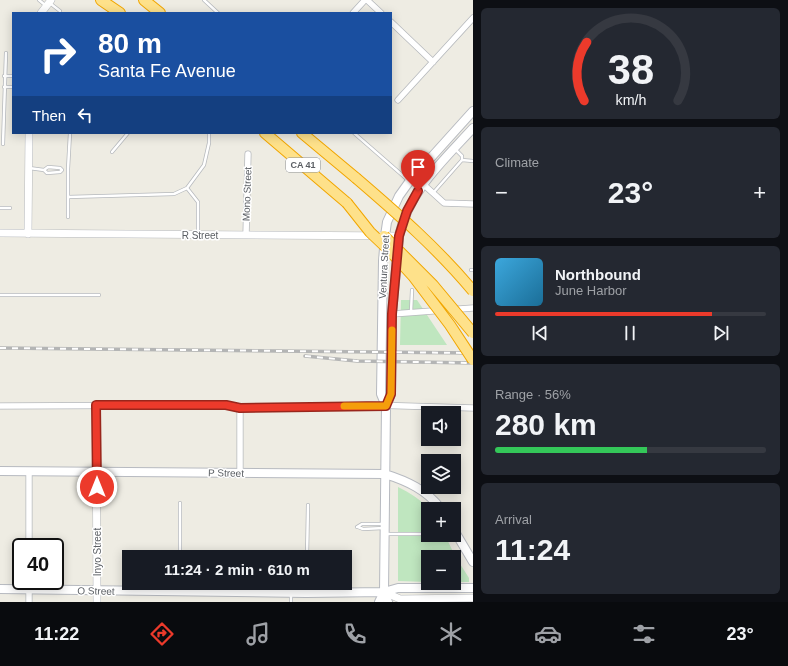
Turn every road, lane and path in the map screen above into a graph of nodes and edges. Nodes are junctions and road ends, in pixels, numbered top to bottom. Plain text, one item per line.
1 (38, 0) edge
2 (101, 0) edge
3 (106, 0) edge
4 (144, 0) edge
5 (204, 0) edge
6 (366, 0) edge
7 (48, 3) edge
8 (42, 12) edge
9 (60, 12) edge
10 (119, 12) edge
11 (120, 12) edge
12 (159, 12) edge
13 (217, 12) edge
14 (355, 12) edge
15 (380, 12) edge
16 (473, 18) edge
17 (392, 23) edge
18 (6, 53) dead end
19 (433, 62) junction
20 (4, 76) junction
21 (12, 76) edge
22 (4, 87) junction
23 (12, 87) edge
24 (398, 100) dead end
25 (473, 111) edge
26 (473, 128) edge
27 (29, 134) edge
28 (70, 134) edge
29 (127, 134) edge
30 (209, 134) edge
31 (266, 134) edge
32 (303, 134) edge
33 (355, 134) edge
34 (3, 144) dead end
35 (454, 149) junction
36 (112, 152) dead end
37 (248, 154) dead end
38 (462, 160) junction
39 (473, 161) edge
40 (29, 167) junction
41 (44, 170) junction
42 (62, 170) junction
43 (68, 170) junction
44 (409, 182) junction
45 (423, 184) junction
46 (187, 188) junction
47 (433, 193) junction
48 (68, 197) junction
49 (344, 200) junction
50 (473, 204) edge
51 (0, 208) edge
52 (10, 208) dead end
53 (68, 217) dead end
54 (0, 234) edge
55 (28, 234) junction
56 (198, 235) junction
57 (246, 235) junction
58 (385, 236) junction
59 (399, 236) junction
60 (412, 290) dead end
61 (473, 291) edge
62 (0, 295) edge
63 (99, 295) dead end
64 (473, 308) edge
65 (411, 313) junction
66 (392, 314) junction
67 (473, 333) edge
68 (473, 360) edge
69 (96, 405) junction
70 (0, 406) edge
71 (386, 406) junction
72 (240, 408) junction
73 (473, 408) edge
74 (0, 471) edge
75 (30, 471) junction
76 (97, 472) junction
77 (240, 473) junction
78 (385, 474) junction
79 (435, 502) edge
80 (180, 503) dead end
81 (308, 505) dead end
82 (385, 529) junction
83 (421, 533) edge
84 (29, 538) edge
85 (461, 542) edge
86 (180, 550) edge
87 (307, 550) edge
88 (473, 562) edge
89 (12, 587) edge
90 (64, 588) edge
91 (473, 588) edge
92 (0, 589) edge
93 (29, 590) edge
94 (97, 590) junction
95 (183, 592) joint
96 (384, 592) junction
97 (291, 593) junction
98 (306, 593) joint
99 (473, 598) edge
100 (29, 602) edge
101 (97, 602) edge
102 (291, 602) edge
103 (379, 602) edge
104 (388, 602) edge

1 - 7 lane
2 - 10 highway
3 - 11 highway
4 - 12 highway
5 - 13 lane
6 - 14 street
6 - 15 street
7 - 8 street
7 - 9 lane
16 - 19 street
17 - 19 street
18 - 20 lane
19 - 24 street
20 - 21 lane
20 - 22 lane
22 - 23 lane
22 - 34 lane
25 - 44 main road, Ventura Street
26 - 35 main road, Ventura Street
27 - 40 street
28 - 43 lane
29 - 36 lane
30 - 46 lane
31 - 49 highway, CA 41
32 - 61 highway, CA 41, bridge
33 - 44 lane
35 - 38 lane
35 - 45 main road, Ventura Street
37 - 57 street, Mono Street
38 - 39 lane
38 - 47 lane
40 - 41 lane
40 - 55 street
41 - 42 lane
41 - 42 lane
42 - 43 lane
43 - 48 lane
44 - 58 main road, Ventura Street
45 - 47 street
45 - 59 main road, Ventura Street
46 - 48 lane
46 - 56 lane
47 - 50 street
48 - 53 lane
49 - 67 highway, CA 41, bridge
49 - 68 highway, bridge
51 - 52 lane
54 - 55 street, R Street
55 - 56 street, R Street
56 - 57 street, R Street
57 - 58 street, R Street
58 - 59 street, R Street
58 - 71 main road, Ventura Street
59 - 66 main road, Ventura Street
60 - 65 lane
62 - 63 lane
64 - 65 street
65 - 66 street
66 - 71 main road, Ventura Street
69 - 70 street
69 - 72 street
69 - 76 street, Inyo Street
71 - 72 street
71 - 73 street
71 - 78 main road, Ventura Street
72 - 77 street
74 - 75 main road, P Street
75 - 76 main road, P Street
75 - 84 street
76 - 77 main road, P Street
76 - 94 street, Inyo Street
77 - 78 main road, P Street
78 - 79 main road, P Street
78 - 82 main road, Ventura Street
80 - 86 lane
81 - 87 lane
82 - 82 lane
82 - 83 lane
82 - 96 main road, Ventura Street
85 - 88 main road
89 - 92 main road, O Street
90 - 94 main road, O Street
91 - 96 main road, O Street
93 - 100 street
94 - 95 main road, O Street
94 - 101 street, Inyo Street
95 - 97 main road, O Street
96 - 98 main road, O Street
96 - 99 street, O Street
96 - 103 main road, Ventura Street
96 - 104 main road, Ventura Street
97 - 98 main road, O Street
97 - 102 lane

